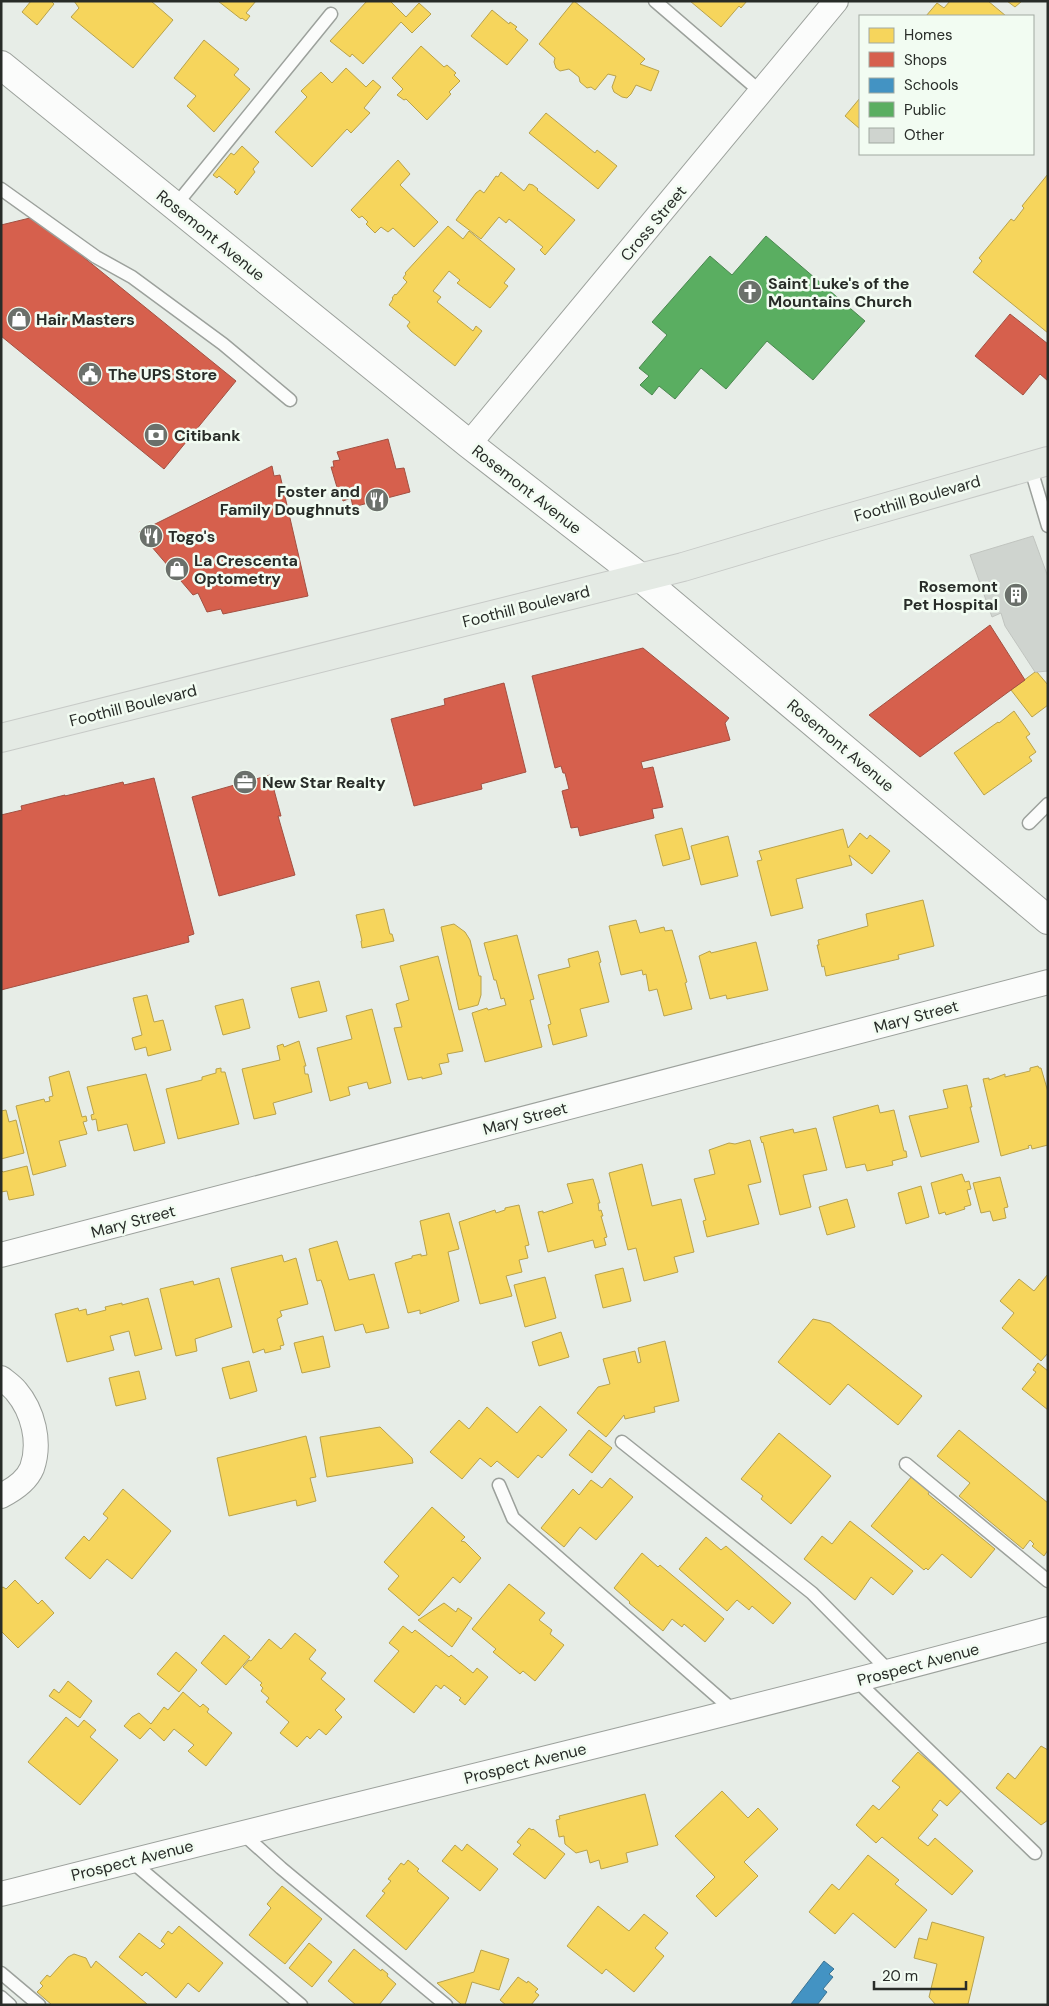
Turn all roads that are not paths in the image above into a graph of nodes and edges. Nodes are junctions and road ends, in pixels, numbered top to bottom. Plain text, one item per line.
1 (655, 1) edge
2 (836, 1) edge
3 (331, 14) dead end
4 (1, 65) edge
5 (761, 92) junction
6 (1, 189) edge
7 (175, 206) junction
8 (290, 400) dead end
9 (469, 444) junction
10 (1039, 464) edge
11 (1048, 526) edge
12 (640, 577) junction
13 (1, 738) edge
14 (1048, 804) edge
15 (1029, 823) dead end
16 (1048, 920) edge
17 (1048, 982) edge
18 (1, 1255) edge
19 (1, 1378) edge
20 (622, 1442) dead end
21 (906, 1464) dead end
22 (499, 1485) dead end
23 (1, 1496) edge
24 (1048, 1581) edge
25 (1048, 1630) edge
26 (890, 1672) junction
27 (856, 1680) junction
28 (735, 1712) junction
29 (242, 1833) junction
30 (1035, 1853) dead end
31 (130, 1860) junction
32 (1, 1894) edge
33 (1, 1973) edge
34 (1, 1997) edge
35 (10, 2005) edge
36 (39, 2005) edge
37 (301, 2005) edge
38 (446, 2005) edge

1 - 5 lane
2 - 5 street, Cross Street
3 - 7 lane
4 - 7 street, Rosemont Avenue
5 - 9 street, Cross Street
6 - 8 lane
7 - 9 street, Rosemont Avenue
9 - 12 street, Rosemont Avenue
10 - 11 lane
10 - 12 main road, Foothill Boulevard
12 - 13 main road, Foothill Boulevard
12 - 16 street, Rosemont Avenue
14 - 15 lane
17 - 18 street, Mary Street
19 - 23 street
20 - 26 lane
21 - 24 lane
22 - 28 lane
25 - 26 street, Prospect Avenue
26 - 27 street, Prospect Avenue
27 - 28 street, Prospect Avenue
27 - 30 lane
28 - 29 street, Prospect Avenue
29 - 31 street, Prospect Avenue
29 - 38 lane
31 - 32 street, Prospect Avenue
31 - 37 lane
33 - 36 lane
34 - 35 lane

